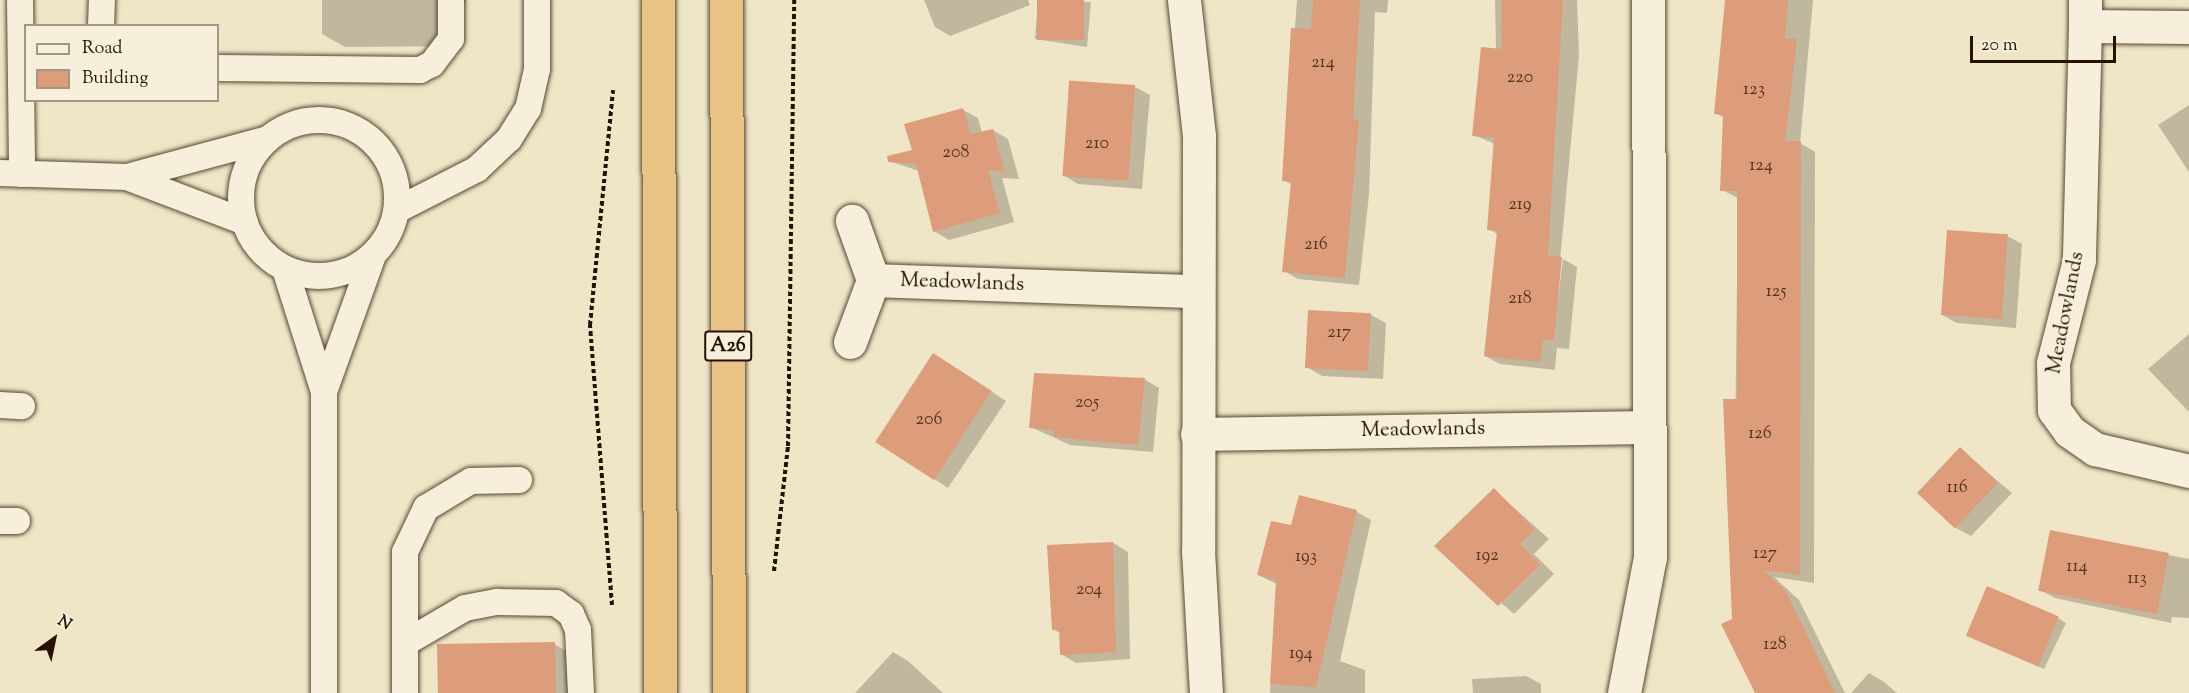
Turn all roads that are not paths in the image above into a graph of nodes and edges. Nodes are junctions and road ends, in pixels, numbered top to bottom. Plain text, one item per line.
1 (20, 0) edge
2 (102, 0) edge
3 (451, 0) edge
4 (537, 0) edge
5 (658, 0) edge
6 (726, 0) edge
7 (1184, 0) edge
8 (1648, 0) edge
9 (2085, 13) edge
10 (101, 24) edge
11 (2189, 27) edge
12 (219, 68) edge
13 (268, 139) junction
14 (11, 174) edge
15 (127, 177) junction
16 (397, 210) junction
17 (852, 221) dead end
18 (245, 222) junction
19 (373, 255) junction
20 (285, 269) junction
21 (873, 280) junction
22 (1194, 291) junction
23 (850, 342) dead end
24 (324, 392) junction
25 (1649, 427) junction
26 (1197, 434) junction
27 (2189, 471) edge
28 (519, 480) dead end
29 (405, 643) junction
30 (324, 693) edge
31 (405, 693) edge
32 (581, 693) edge
33 (660, 693) edge
34 (729, 693) edge
35 (1206, 693) edge
36 (1624, 693) edge

1 - 14 lane
2 - 10 lane
3 - 12 lane
4 - 16 lane
5 - 33 highway
6 - 34 highway, A26
7 - 22 street
8 - 25 street
9 - 11 street, Meadowlands
9 - 27 street, Meadowlands
13 - 15 lane
13 - 16 lane
13 - 18 lane
14 - 15 lane
15 - 18 lane
16 - 19 lane
17 - 21 street, Meadowlands
18 - 20 lane
19 - 20 lane
19 - 24 lane
20 - 24 lane
21 - 22 street, Meadowlands
21 - 23 street, Meadowlands
22 - 26 street
24 - 30 lane
25 - 26 street, Meadowlands
25 - 36 street
26 - 35 street
28 - 29 lane
29 - 31 lane
29 - 32 lane

